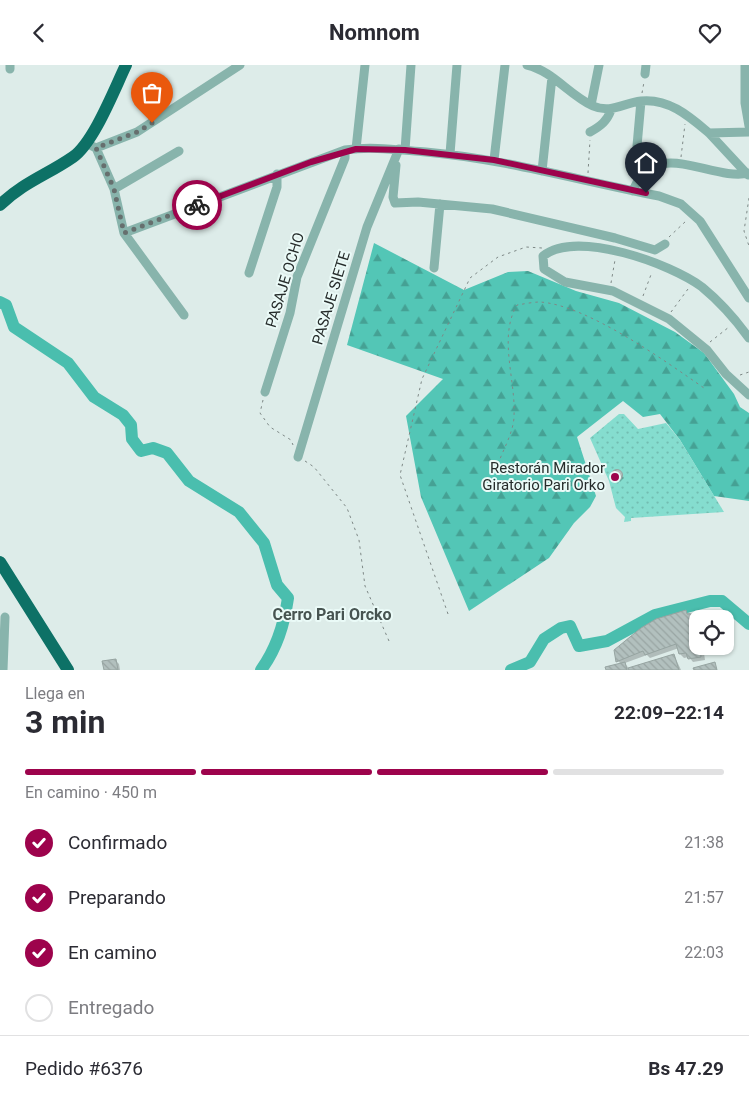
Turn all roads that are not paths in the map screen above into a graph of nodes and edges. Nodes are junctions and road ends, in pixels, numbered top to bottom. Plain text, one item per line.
1 (126, 65) edge
2 (240, 65) edge
3 (365, 65) edge
4 (411, 65) edge
5 (457, 65) edge
6 (505, 65) edge
7 (527, 65) edge
8 (599, 65) edge
9 (745, 65) edge
10 (552, 77) junction
11 (641, 101) junction
12 (591, 105) junction
13 (611, 110) junction
14 (749, 127) edge
15 (590, 132) road end
16 (709, 133) junction
17 (749, 133) edge
18 (92, 145) junction
19 (637, 146) road end
20 (356, 149) junction
21 (345, 150) junction
22 (402, 150) junction
23 (179, 151) dead end
24 (450, 154) junction
25 (395, 160) junction
26 (494, 160) junction
27 (542, 171) junction
28 (277, 174) junction
29 (748, 174) edge
30 (634, 188) junction
31 (114, 189) junction
32 (440, 204) junction
33 (0, 205) edge
34 (124, 233) junction
35 (665, 244) road end
36 (655, 250) junction
37 (658, 265) junction
38 (434, 268) dead end
39 (249, 273) dead end
40 (749, 298) edge
41 (184, 315) dead end
42 (749, 337) edge
43 (265, 392) road end
44 (749, 395) edge
45 (298, 457) road end
46 (0, 562) edge
47 (5, 617) dead end
48 (3, 670) edge
49 (68, 670) edge

1 - 18 highway
2 - 18 street
3 - 20 street
4 - 22 street, PASAJE SIETE
5 - 24 street
6 - 26 street
7 - 10 street
8 - 12 street
9 - 14 street
10 - 12 street
10 - 27 street
11 - 13 street
11 - 16 street
11 - 19 street
12 - 13 street
13 - 15 street
16 - 17 street
16 - 29 street
18 - 31 street
18 - 33 highway
20 - 21 street
20 - 22 street
21 - 28 street
21 - 43 street, PASAJE OCHO
22 - 24 street
22 - 25 street, PASAJE SIETE
23 - 31 street
24 - 26 street
25 - 32 street
25 - 45 street, PASAJE SIETE
26 - 27 street
27 - 30 street
28 - 34 street
28 - 39 street
29 - 30 street
30 - 40 street
31 - 34 street
32 - 36 street
32 - 38 street
34 - 41 street
35 - 36 street
36 - 37 street
37 - 42 street
37 - 44 street
46 - 49 highway
47 - 48 street

